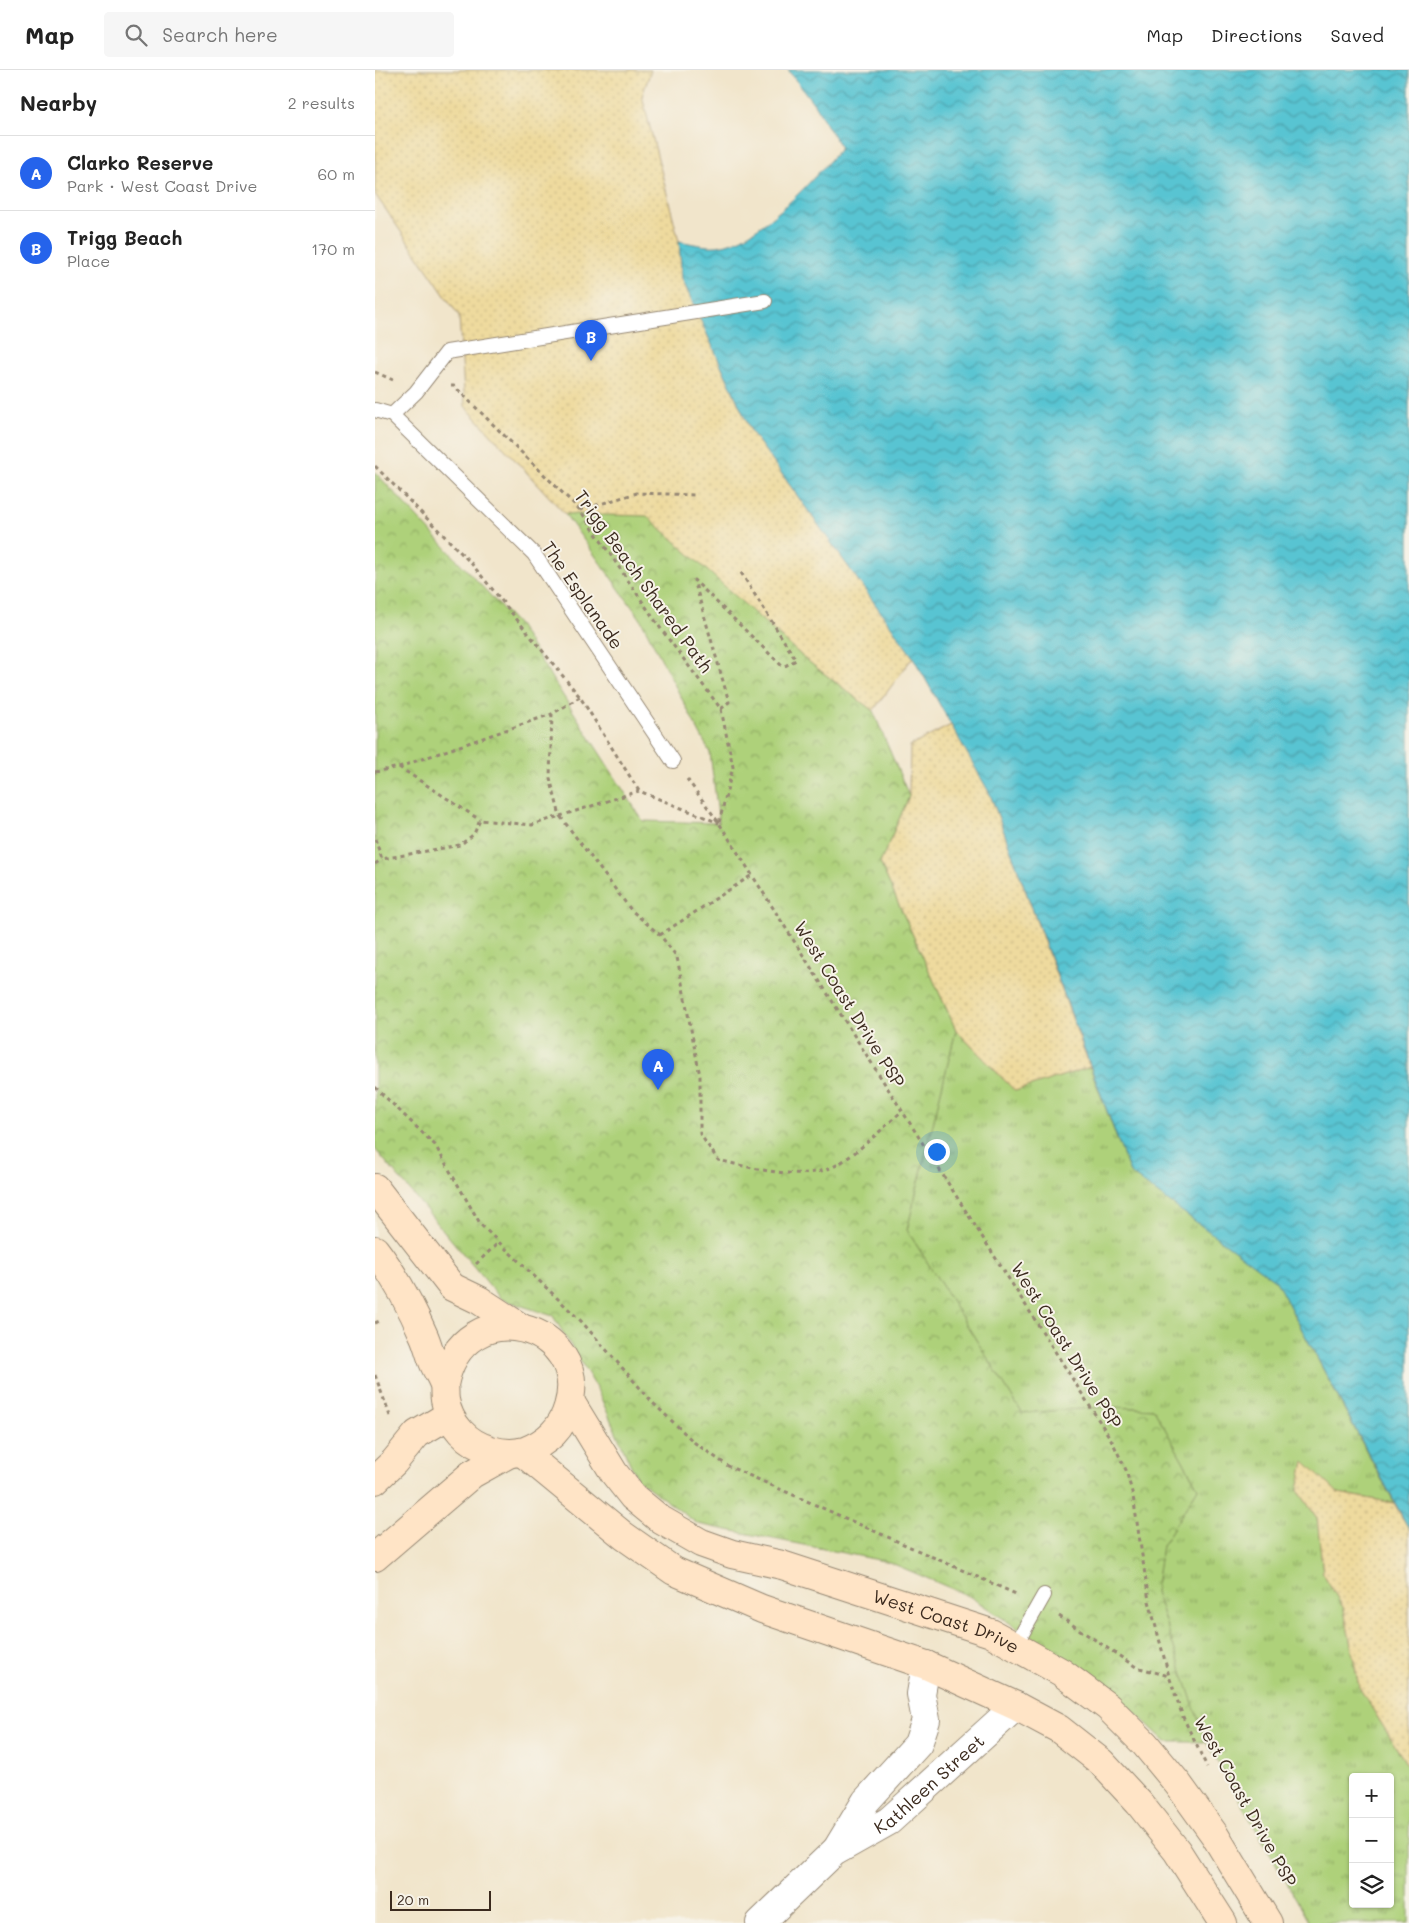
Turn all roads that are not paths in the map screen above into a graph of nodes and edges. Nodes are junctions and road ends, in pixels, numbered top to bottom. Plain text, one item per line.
1 (765, 301) dead end
2 (375, 410) edge
3 (392, 415) junction
4 (673, 761) road end
5 (375, 1188) edge
6 (375, 1250) edge
7 (520, 1327) junction
8 (444, 1385) junction
9 (570, 1401) junction
10 (449, 1415) junction
11 (515, 1452) junction
12 (375, 1480) edge
13 (375, 1557) edge
14 (1042, 1600) road end
15 (1015, 1646) junction
16 (926, 1665) junction
17 (1016, 1706) junction
18 (835, 1852) junction
19 (760, 1923) edge
20 (1223, 1923) edge
21 (1267, 1923) edge

1 - 3 lane
2 - 3 lane, The Esplanade
3 - 4 lane, The Esplanade
5 - 7 main road
6 - 8 main road
7 - 8 main road
7 - 9 main road
8 - 10 main road
9 - 11 main road
9 - 15 main road, West Coast Drive
10 - 11 main road
10 - 12 main road
11 - 13 main road
11 - 16 main road
14 - 15 lane
15 - 21 main road, West Coast Drive
16 - 17 main road
16 - 18 street, Kathleen Street
17 - 18 street, Kathleen Street
17 - 20 main road
18 - 19 street, Kathleen Street

